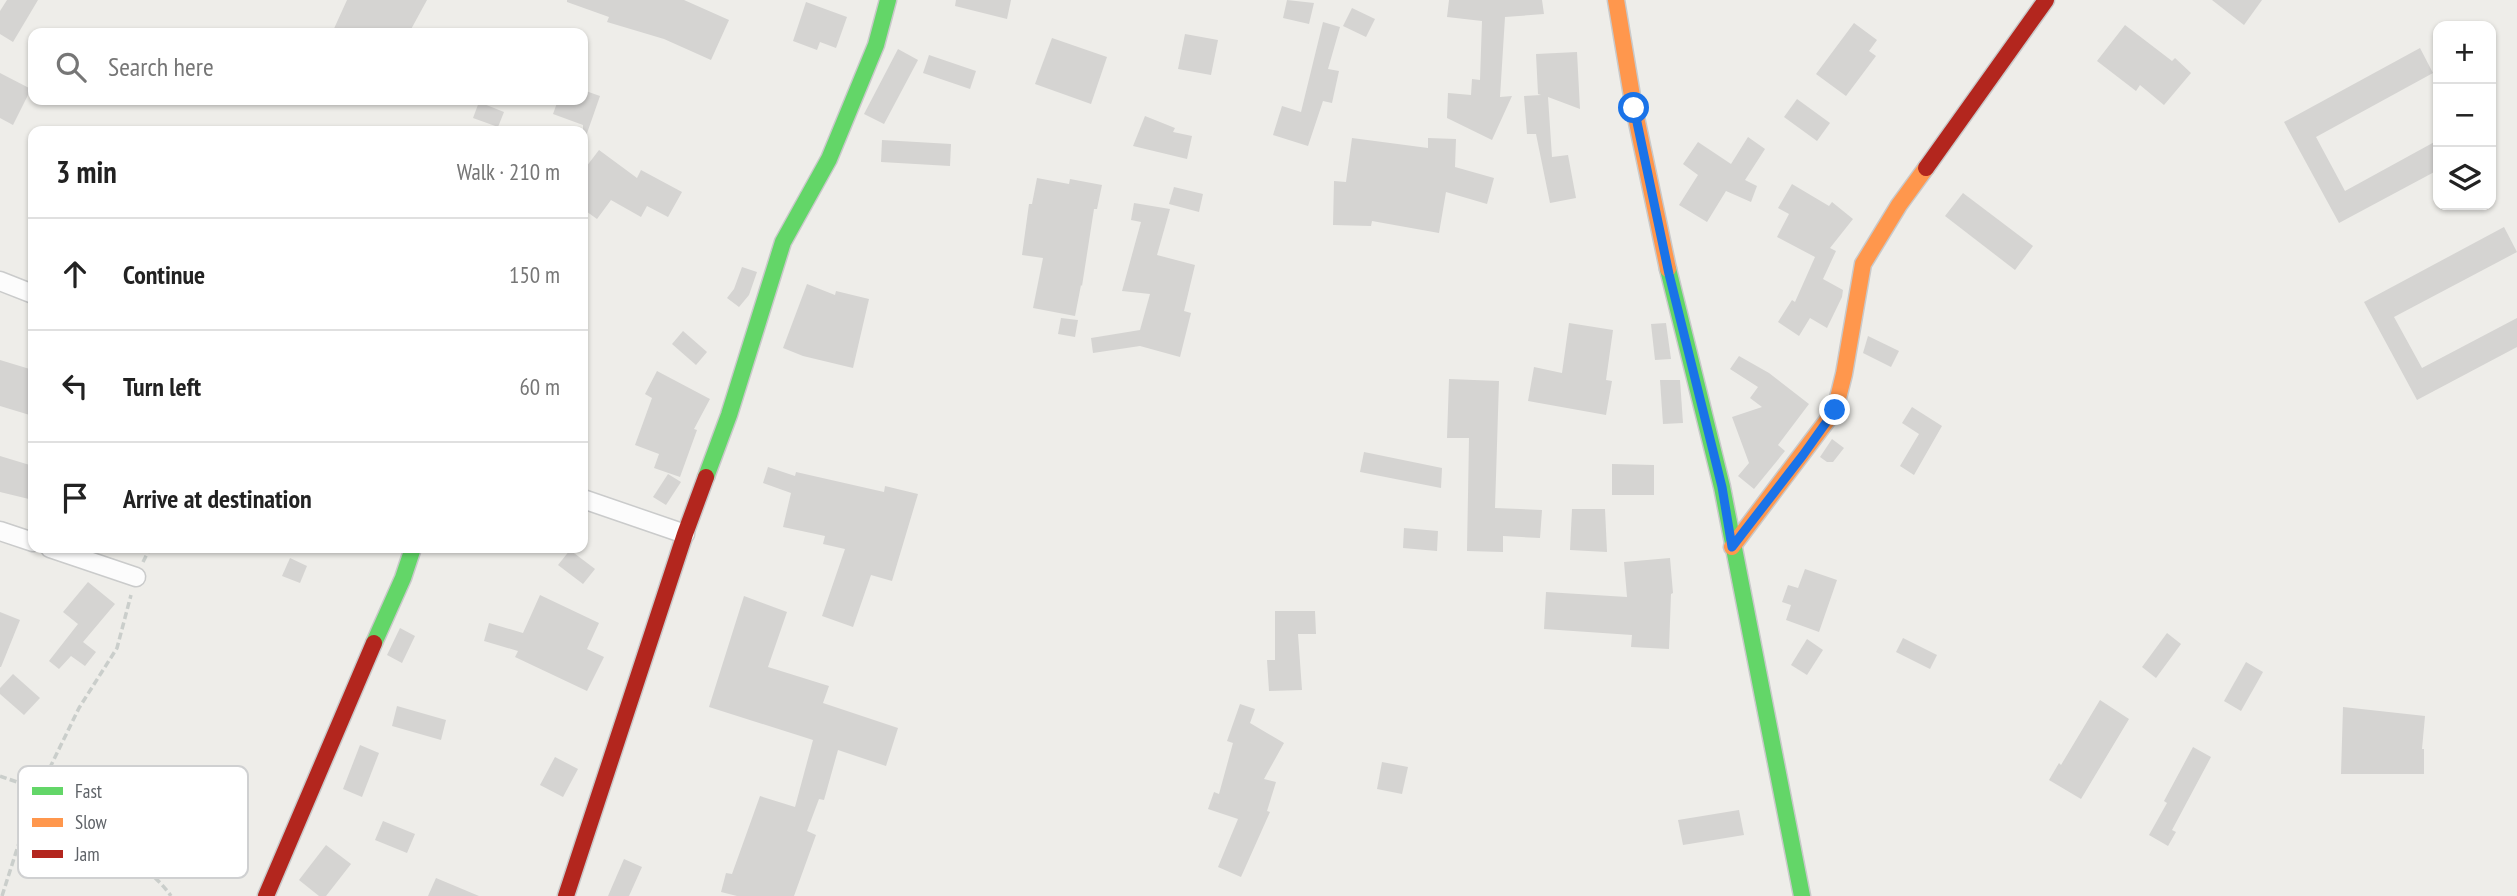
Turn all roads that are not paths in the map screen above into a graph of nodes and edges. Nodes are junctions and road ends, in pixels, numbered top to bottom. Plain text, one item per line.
1 (888, 0) edge
2 (1616, 0) edge
3 (2046, 0) edge
4 (0, 281) edge
5 (28, 292) edge
6 (588, 501) edge
7 (0, 531) edge
8 (685, 534) junction
9 (28, 540) edge
10 (1732, 547) junction
11 (65, 553) edge
12 (411, 553) edge
13 (136, 577) road end
14 (266, 896) edge
15 (566, 896) edge
16 (1802, 896) edge

1 - 8 street
2 - 10 street
3 - 10 street
4 - 5 street
6 - 8 street
7 - 9 street
8 - 15 street
10 - 16 street
11 - 13 street
12 - 14 street

